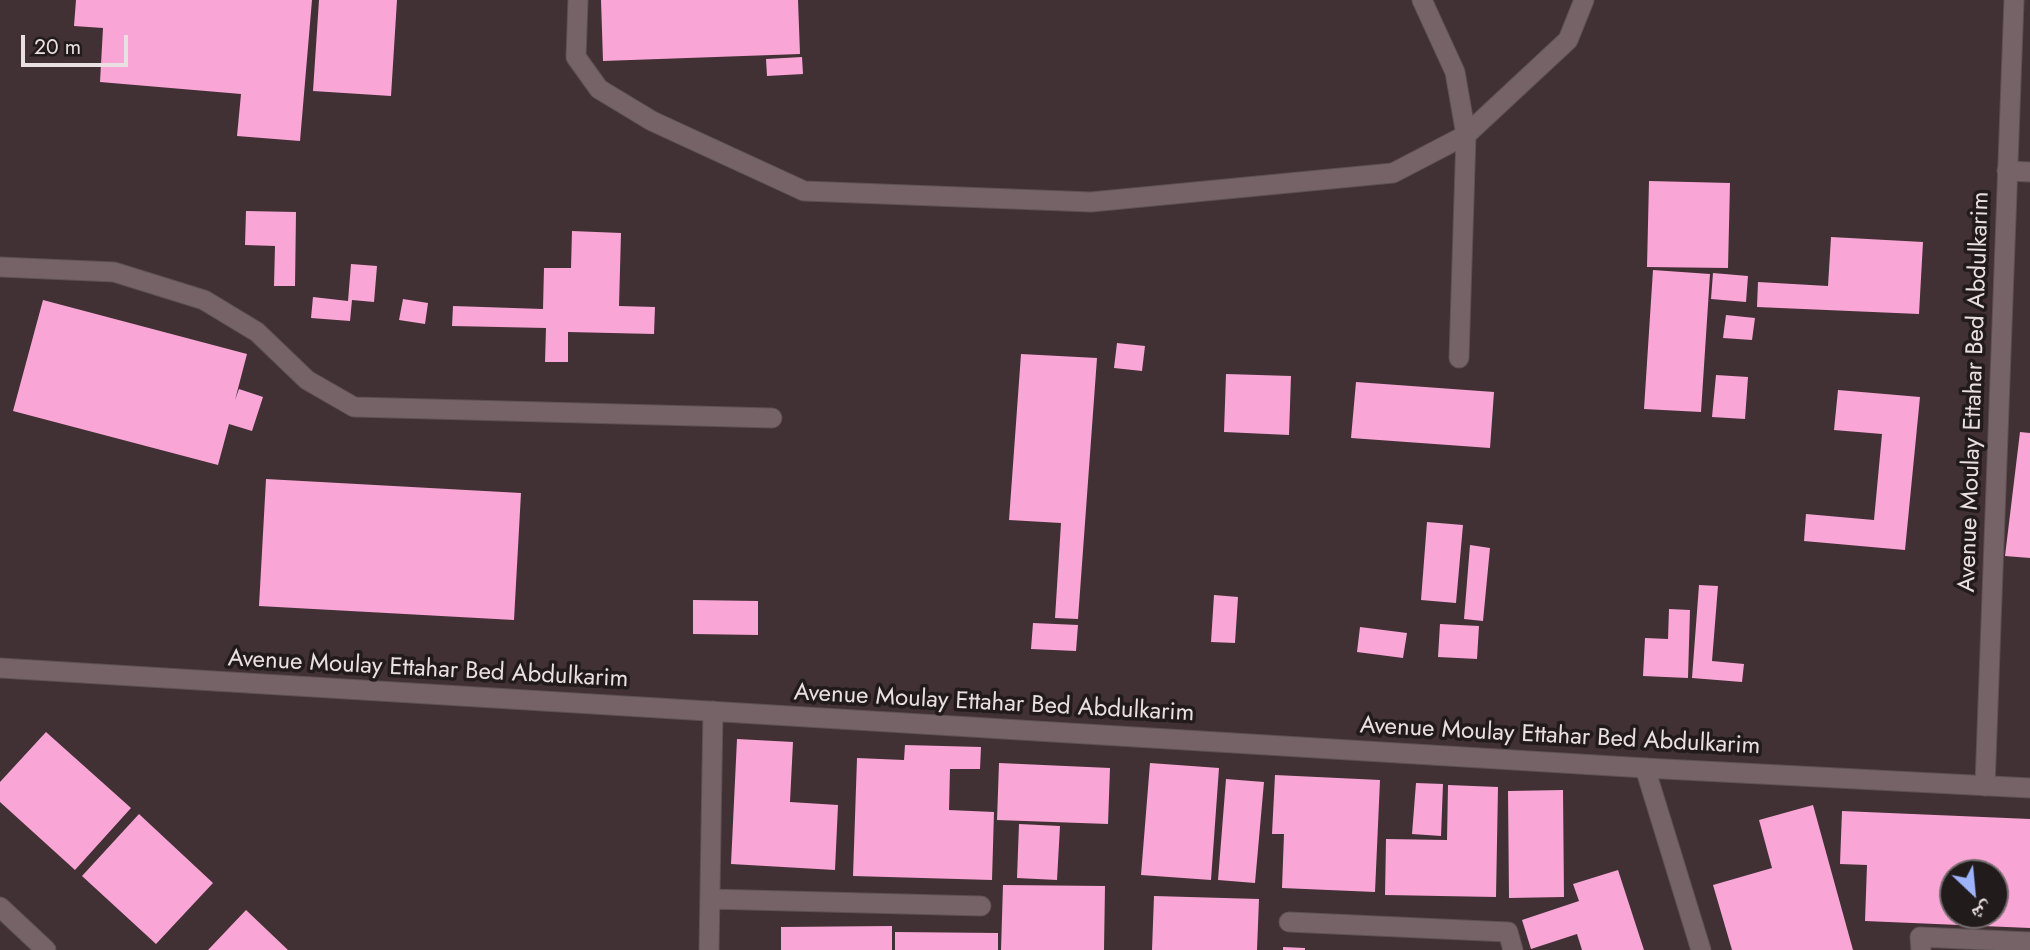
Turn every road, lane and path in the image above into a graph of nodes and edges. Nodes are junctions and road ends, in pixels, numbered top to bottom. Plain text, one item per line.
1 (578, 0) edge
2 (1422, 0) edge
3 (1584, 0) edge
4 (2014, 0) edge
5 (1466, 135) junction
6 (2007, 171) junction
7 (2030, 172) edge
8 (0, 267) edge
9 (1459, 358) dead end
10 (772, 418) dead end
11 (0, 668) edge
12 (713, 712) junction
13 (1645, 768) junction
14 (1985, 786) junction
15 (2030, 788) edge
16 (710, 899) junction
17 (981, 906) dead end
18 (0, 908) edge
19 (1289, 922) dead end
20 (2030, 942) edge
21 (46, 950) edge
22 (709, 950) edge
23 (1513, 950) edge
24 (1701, 950) edge
25 (1921, 950) edge

1 - 5 street
2 - 5 street
3 - 5 street
4 - 6 street, Avenue Moulay Ettahar Bed Abdulkarim
5 - 9 street
6 - 7 street
6 - 14 street, Avenue Moulay Ettahar Bed Abdulkarim
8 - 10 street
11 - 12 street, Avenue Moulay Ettahar Bed Abdulkarim
12 - 13 street, Avenue Moulay Ettahar Bed Abdulkarim
12 - 16 street
13 - 14 street, Avenue Moulay Ettahar Bed Abdulkarim
13 - 24 street
14 - 15 street, Avenue Moulay Ettahar Bed Abdulkarim
16 - 17 street
16 - 22 street
18 - 21 street
19 - 23 street
20 - 25 street

